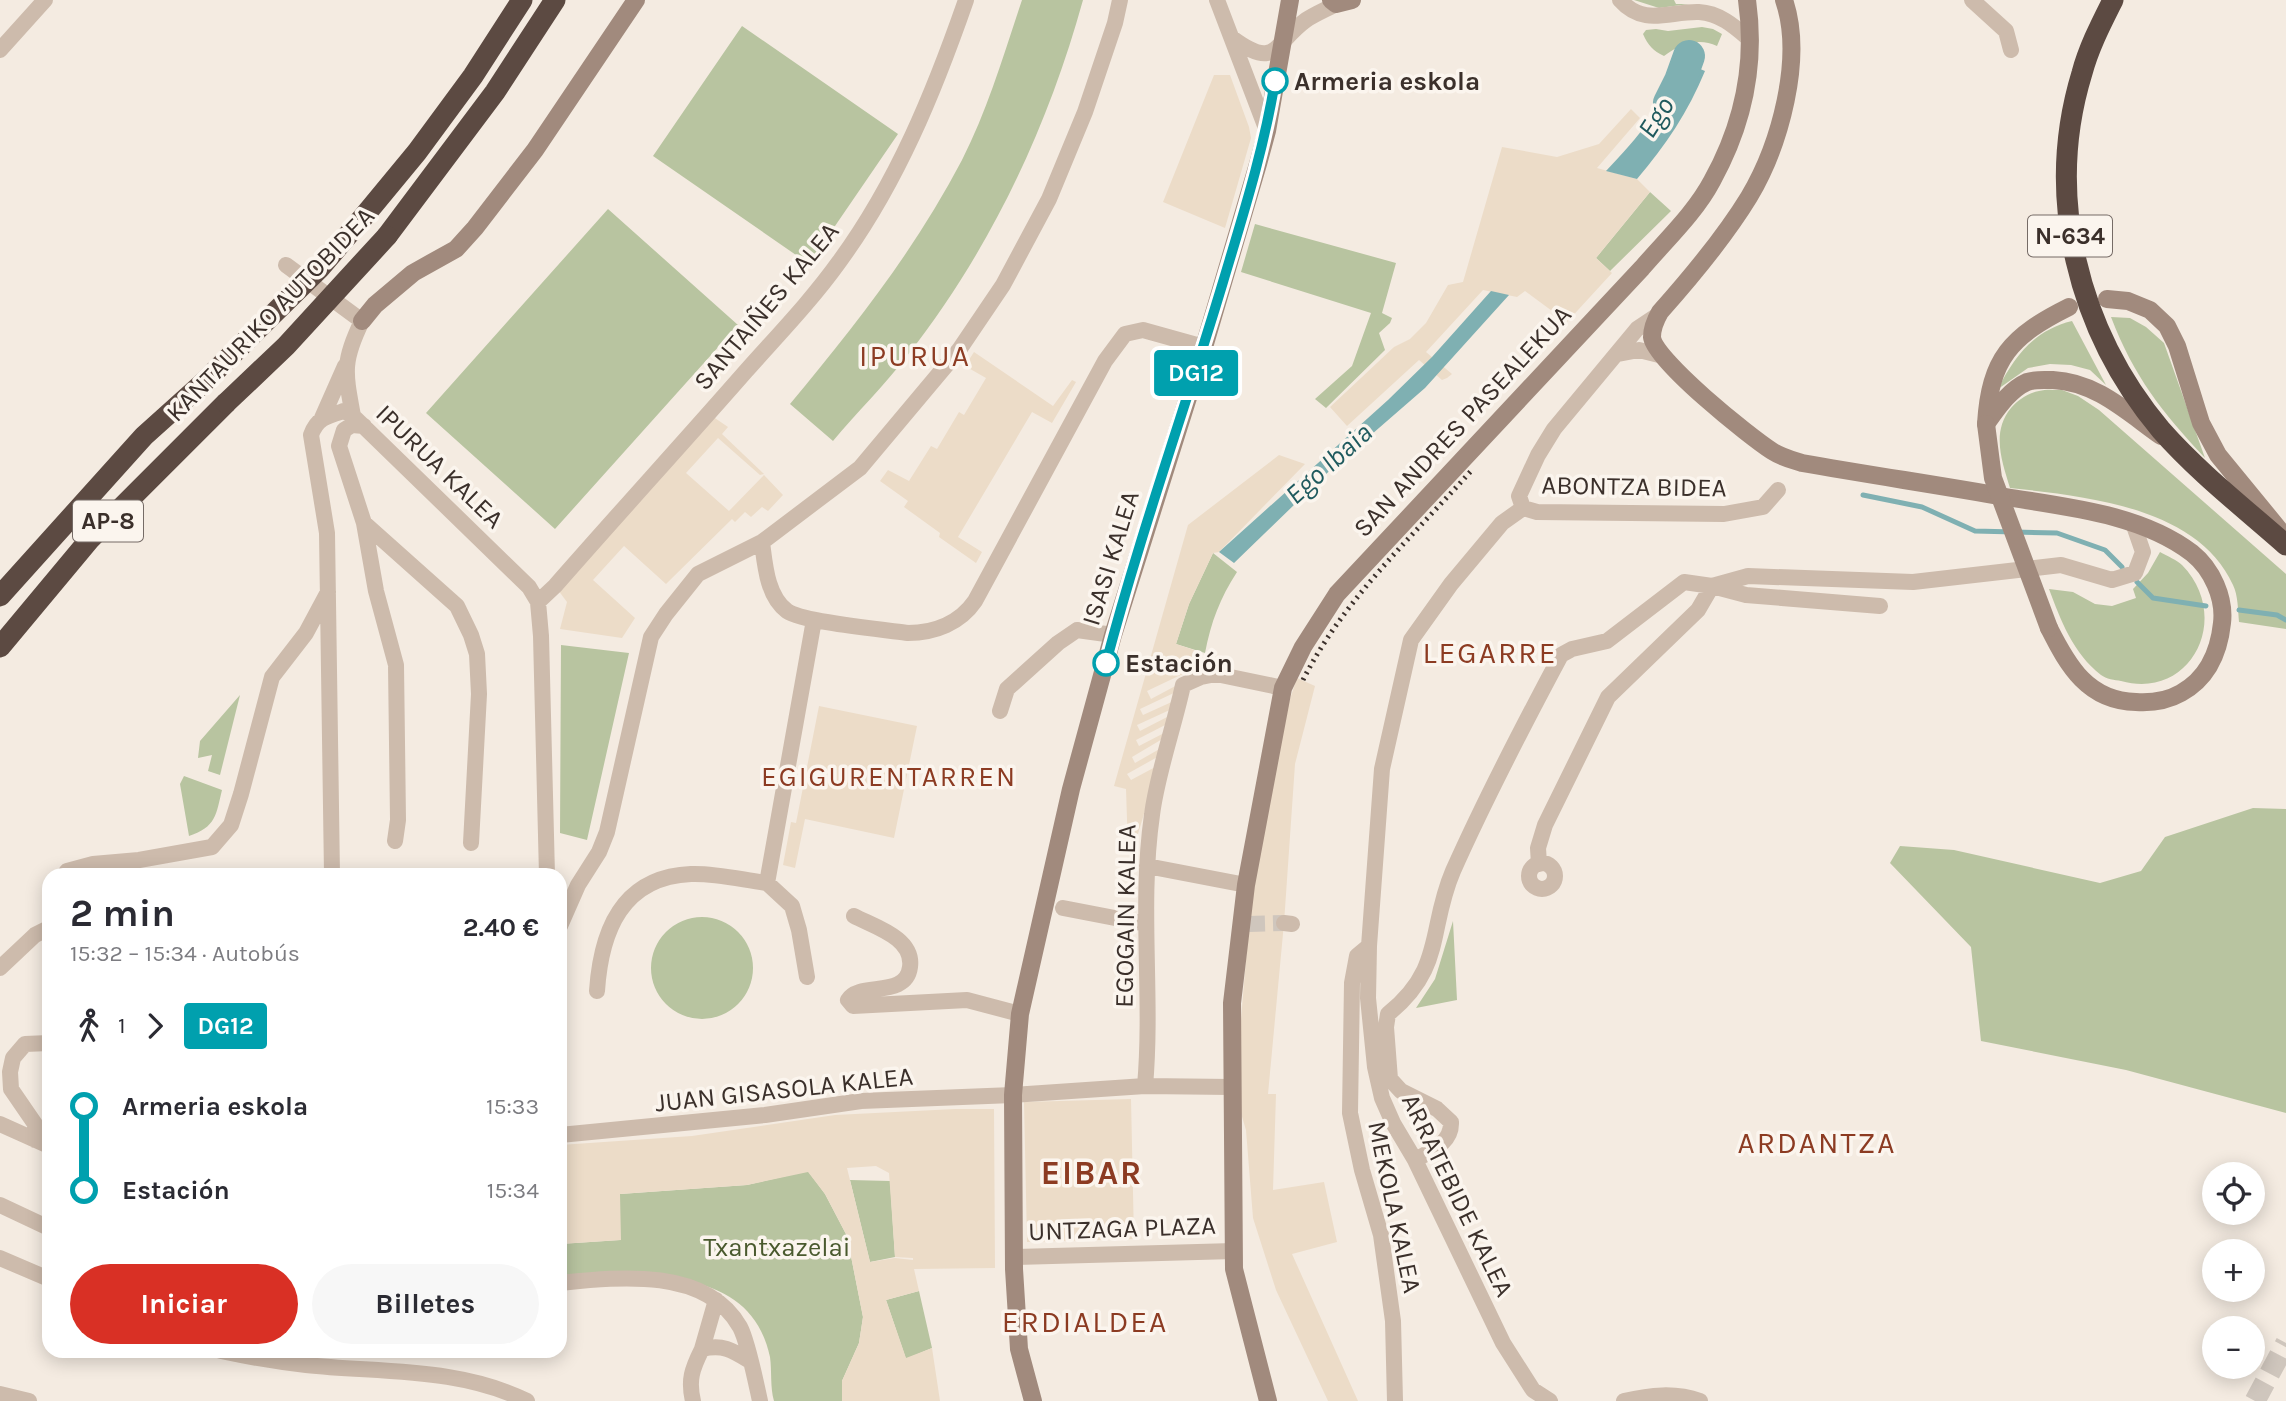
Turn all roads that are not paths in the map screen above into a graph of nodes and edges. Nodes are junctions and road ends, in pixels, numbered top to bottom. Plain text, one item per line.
1 (45, 0) edge
2 (522, 0) edge
3 (555, 0) edge
4 (636, 0) edge
5 (965, 0) edge
6 (1120, 0) edge
7 (1217, 0) edge
8 (1290, 0) edge
9 (1620, 0) edge
10 (1747, 0) edge
11 (1784, 0) edge
12 (1972, 0) edge
13 (2113, 0) edge
14 (1340, 1) edge
15 (1232, 38) junction
16 (1748, 38) junction
17 (1283, 43) junction
18 (0, 50) edge
19 (2011, 50) dead end
20 (1267, 131) junction
21 (286, 265) dead end
22 (2107, 299) dead end
23 (2069, 307) dead end
24 (1658, 315) junction
25 (362, 321) junction
26 (1204, 347) junction
27 (1660, 352) junction
28 (1618, 354) junction
29 (346, 364) junction
30 (322, 418) junction
31 (358, 421) junction
32 (1986, 424) junction
33 (312, 445) junction
34 (339, 446) junction
35 (2180, 450) junction
36 (1778, 490) dead end
37 (1523, 508) junction
38 (363, 523) junction
39 (2133, 523) junction
40 (2286, 538) edge
41 (762, 542) junction
42 (2286, 545) edge
43 (1712, 586) junction
44 (329, 590) junction
45 (0, 596) edge
46 (537, 602) junction
47 (1880, 606) dead end
48 (814, 620) junction
49 (1113, 635) junction
50 (0, 647) edge
51 (1283, 688) junction
52 (1000, 711) dead end
53 (394, 841) dead end
54 (471, 843) dead end
55 (1539, 863) dead end
56 (1147, 866) junction
57 (78, 868) edge
58 (332, 868) edge
59 (547, 868) edge
60 (767, 883) junction
61 (567, 884) edge
62 (578, 885) junction
63 (1246, 885) junction
64 (1063, 908) dead end
65 (567, 910) edge
66 (854, 916) dead end
67 (1146, 924) junction
68 (42, 932) edge
69 (1369, 946) junction
70 (0, 968) edge
71 (807, 977) dead end
72 (597, 991) dead end
73 (1020, 1014) junction
74 (42, 1043) edge
75 (1145, 1086) junction
76 (1231, 1087) junction
77 (1013, 1095) junction
78 (0, 1124) edge
79 (567, 1134) edge
80 (42, 1143) edge
81 (1415, 1160) junction
82 (0, 1205) edge
83 (42, 1225) edge
84 (1234, 1251) junction
85 (1014, 1257) junction
86 (0, 1258) edge
87 (42, 1276) edge
88 (567, 1282) edge
89 (716, 1300) junction
90 (700, 1353) junction
91 (262, 1358) edge
92 (750, 1361) junction
93 (0, 1394) edge
94 (29, 1401) edge
95 (527, 1401) edge
96 (693, 1401) edge
97 (760, 1401) edge
98 (1033, 1401) edge
99 (1268, 1401) edge
100 (1395, 1401) edge
101 (1549, 1401) edge
102 (1624, 1401) edge
103 (1700, 1401) edge

1 - 18 street
2 - 45 highway, KANTAURIKO AUTOBIDEA / AP-8, bridge
3 - 50 highway, KANTAURIKO AUTOBIDEA / AP-8, bridge
4 - 25 street
5 - 46 street, SANTAIÑES KALEA
6 - 41 street
7 - 15 street
8 - 17 street, ISASI KALEA
9 - 16 street
10 - 16 street, SAN ANDRES PASEALEKUA
11 - 24 street
12 - 19 street
13 - 35 highway, N-634
14 - 17 street
15 - 17 street
15 - 20 street
16 - 51 street, SAN ANDRES PASEALEKUA
17 - 20 street, ISASI KALEA
20 - 26 street, ISASI KALEA
21 - 25 street
22 - 40 street
23 - 32 street
24 - 27 street
24 - 28 street
25 - 29 street, IPURUA KALEA
26 - 48 street
26 - 49 street, ISASI KALEA
27 - 28 street
27 - 39 street
28 - 37 street
29 - 30 street
29 - 31 street, IPURUA KALEA
30 - 31 street
30 - 33 street
31 - 34 street
31 - 46 street, IPURUA KALEA
32 - 35 street
32 - 39 street, bridge
33 - 34 street
33 - 44 street
34 - 38 street
35 - 42 highway, N-634
36 - 37 street, ABONTZA BIDEA
37 - 69 street, ARRATEBIDE KALEA
38 - 53 street
38 - 54 street
39 - 43 street
41 - 48 street
41 - 62 street
43 - 47 street
43 - 55 street
43 - 81 street
44 - 57 street
44 - 58 street
46 - 59 street
48 - 60 street
49 - 52 street
49 - 73 street, ISASI KALEA
51 - 56 street, EGOGAIN KALEA
51 - 63 street, SAN ANDRES PASEALEKUA
56 - 63 street
56 - 67 street, EGOGAIN KALEA
60 - 71 street
60 - 72 street
61 - 62 street
62 - 65 street
63 - 76 street, SAN ANDRES PASEALEKUA
64 - 67 street
66 - 73 street
67 - 75 street, EGOGAIN KALEA
68 - 70 street
69 - 81 street, ARRATEBIDE KALEA
69 - 100 street, MEKOLA KALEA
73 - 77 street, ISASI KALEA
74 - 80 street
75 - 76 street
75 - 77 street
76 - 84 street, SAN ANDRES PASEALEKUA
77 - 79 street, JUAN GISASOLA KALEA
77 - 85 street, UNTZAGA PLAZA
78 - 80 street
81 - 101 street, ARRATEBIDE KALEA
82 - 83 street
84 - 85 street, UNTZAGA PLAZA
84 - 99 street, SAN ANDRES PASEALEKUA
85 - 98 street
86 - 87 street
88 - 89 street
89 - 90 street
89 - 92 street
90 - 92 street
90 - 96 street
91 - 95 street
92 - 97 street
93 - 94 street
102 - 103 street

